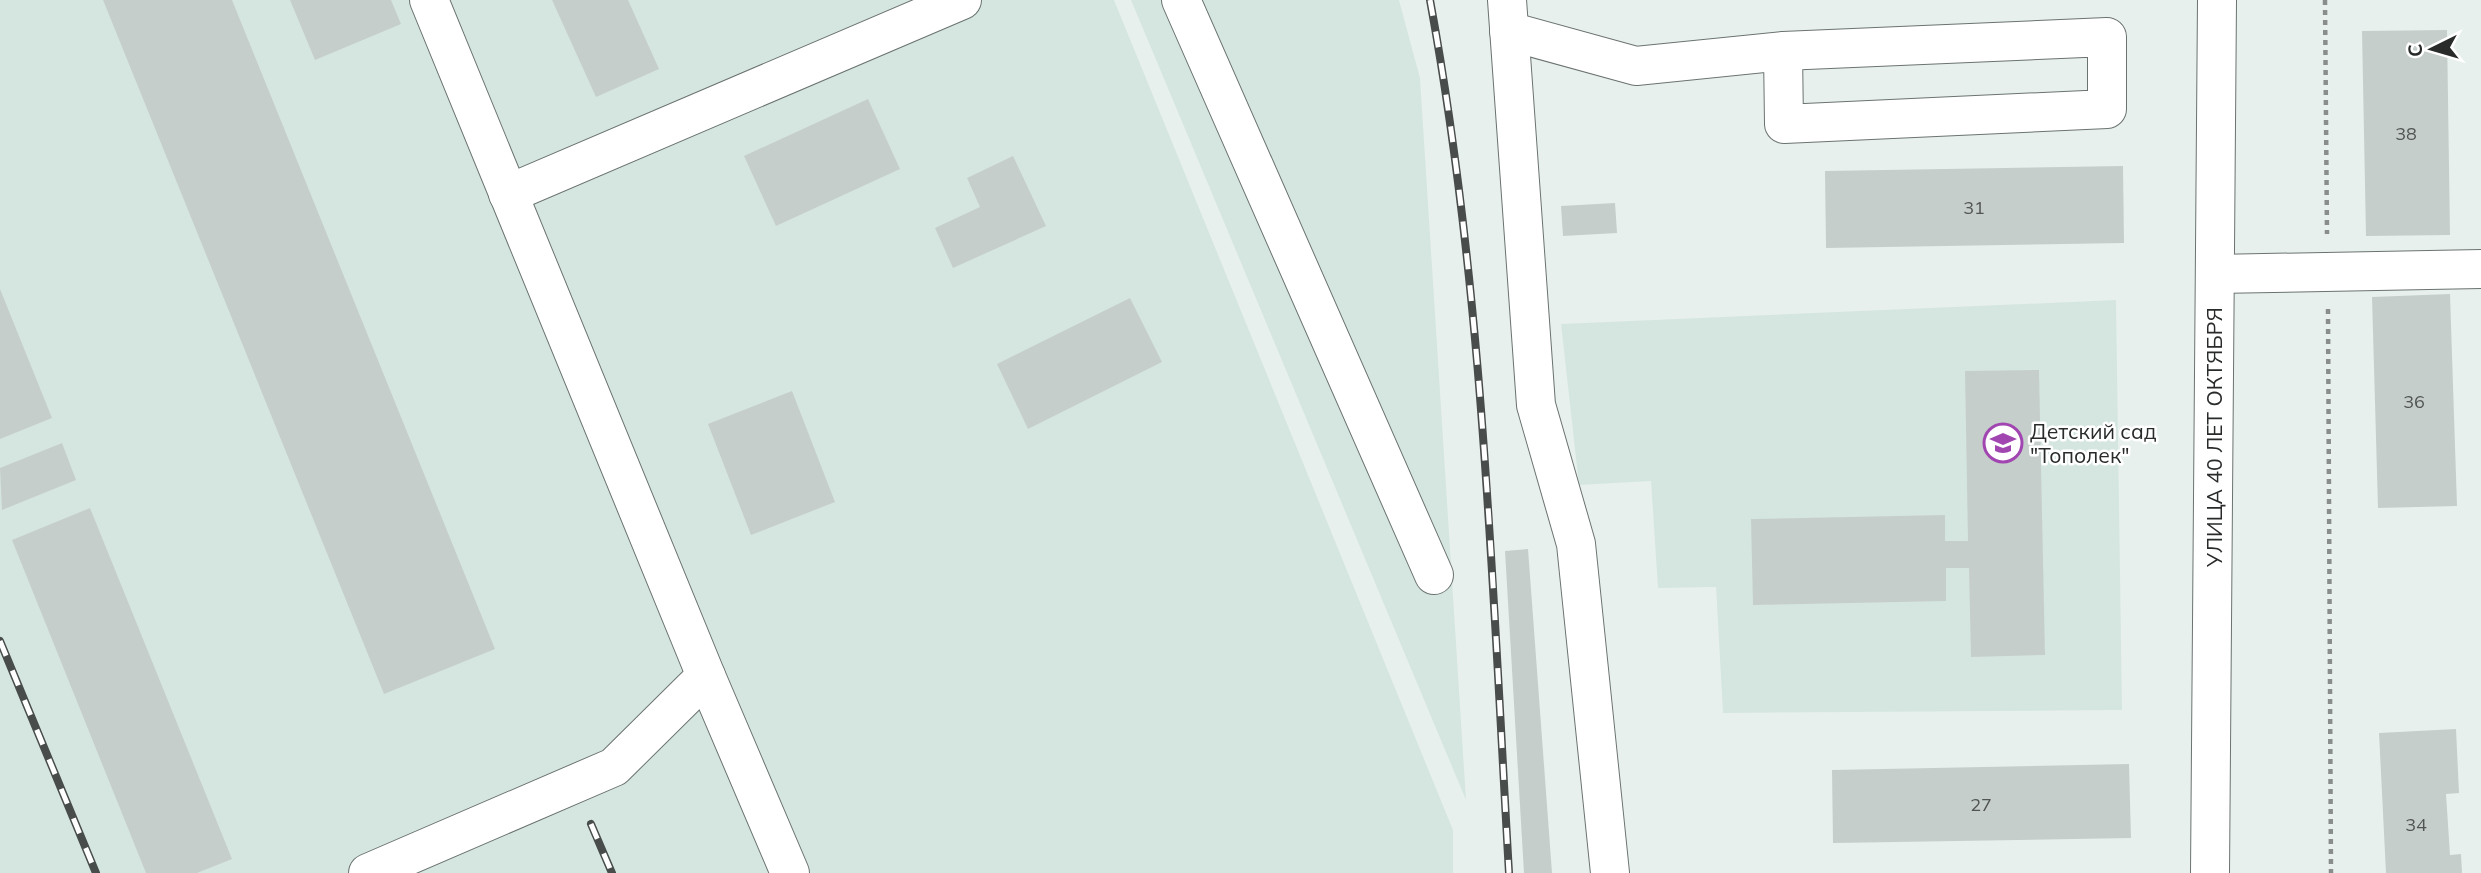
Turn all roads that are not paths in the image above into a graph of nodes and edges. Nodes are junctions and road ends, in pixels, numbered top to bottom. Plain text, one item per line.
1 (429, 0) edge
2 (962, 0) edge
3 (1181, 0) edge
4 (2217, 0) edge
5 (1508, 15) edge
6 (1783, 51) junction
7 (508, 194) junction
8 (2481, 269) edge
9 (2215, 274) junction
10 (1434, 575) dead end
11 (706, 676) junction
12 (368, 873) edge
13 (790, 873) edge
14 (1610, 873) edge
15 (2210, 873) edge

1 - 7 main road
2 - 7 main road
3 - 10 main road
4 - 9 main road, УЛИЦА 40 ЛЕТ ОКТЯБРЯ
5 - 6 main road
5 - 14 main road
6 - 6 main road
7 - 11 main road
8 - 9 main road
9 - 15 main road, УЛИЦА 40 ЛЕТ ОКТЯБРЯ
11 - 12 main road
11 - 13 main road

